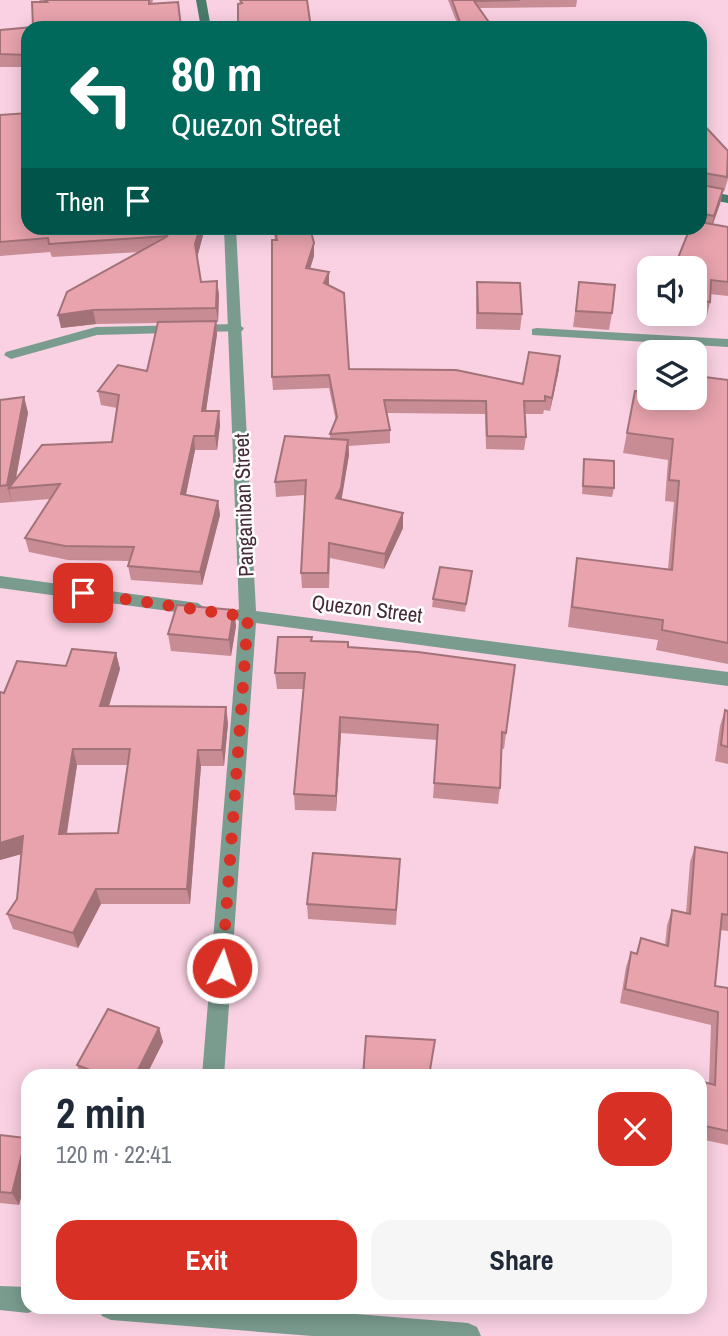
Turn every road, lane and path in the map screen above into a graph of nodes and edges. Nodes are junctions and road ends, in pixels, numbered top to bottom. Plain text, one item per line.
1 (201, 0) edge
2 (205, 21) edge
3 (707, 195) edge
4 (728, 199) edge
5 (230, 235) edge
6 (237, 328) junction
7 (537, 332) dead end
8 (728, 343) edge
9 (11, 355) dead end
10 (0, 582) edge
11 (248, 617) junction
12 (728, 679) edge
13 (215, 1069) edge
14 (0, 1298) edge
15 (21, 1300) edge
16 (229, 1314) edge
17 (468, 1336) edge

1 - 2 main road
3 - 4 main road
5 - 6 street, Panganiban Street
6 - 9 street
6 - 11 street, Panganiban Street
7 - 8 street
10 - 11 street, Quezon Street
11 - 12 street, Quezon Street
11 - 13 street, Panganiban Street
14 - 15 street
16 - 17 street

